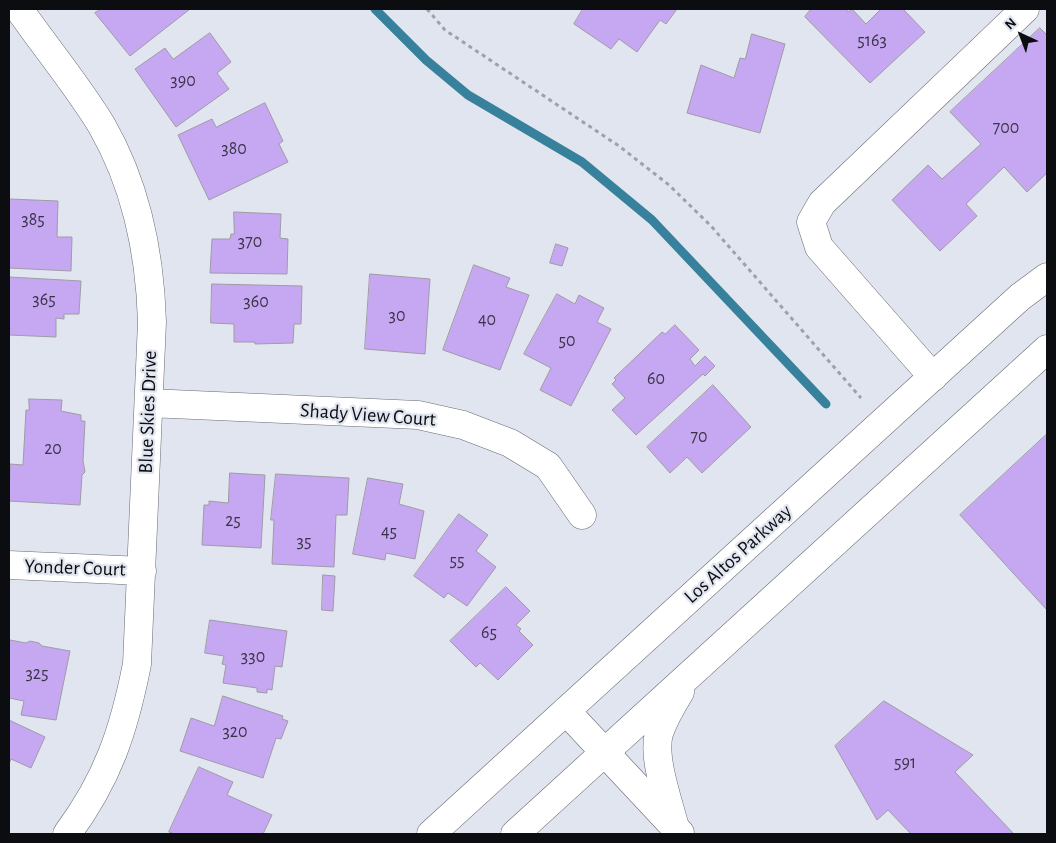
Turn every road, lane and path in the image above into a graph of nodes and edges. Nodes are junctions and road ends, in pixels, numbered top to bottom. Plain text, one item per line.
1 (19, 9) edge
2 (427, 9) edge
3 (1025, 9) edge
4 (1047, 277) edge
5 (1047, 349) edge
6 (932, 377) junction
7 (861, 398) dead end
8 (149, 403) junction
9 (582, 515) dead end
10 (9, 566) edge
11 (142, 571) junction
12 (692, 672) junction
13 (566, 711) junction
14 (605, 752) junction
15 (678, 831) edge
16 (68, 834) edge
17 (431, 834) edge
18 (515, 834) edge

1 - 8 main road, Blue Skies Drive
2 - 7 path
3 - 6 main road
4 - 6 main road, Los Altos Parkway
5 - 12 main road
6 - 13 main road, Los Altos Parkway
8 - 9 main road, Shady View Court
8 - 11 main road, Blue Skies Drive
10 - 11 main road, Yonder Court
11 - 16 main road, Blue Skies Drive
12 - 14 main road
12 - 15 main road
13 - 14 main road
13 - 17 main road, Los Altos Parkway
14 - 15 main road
14 - 18 main road

